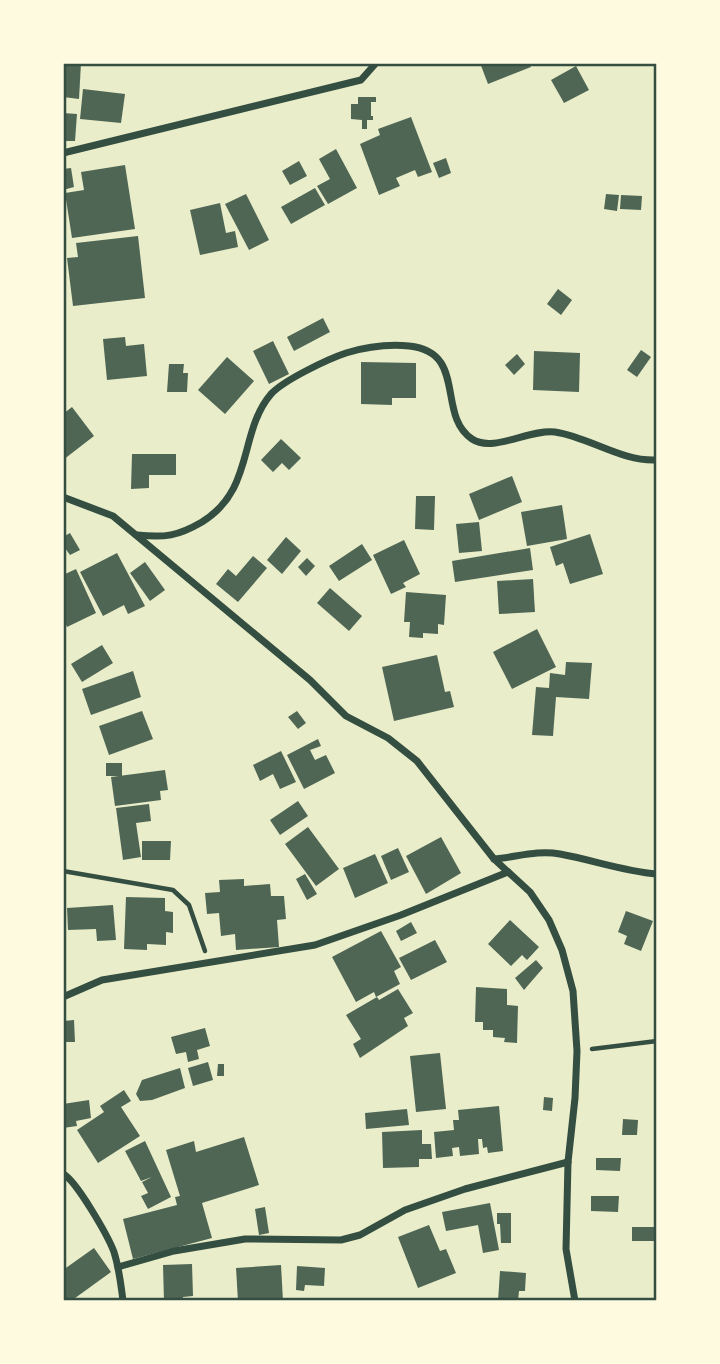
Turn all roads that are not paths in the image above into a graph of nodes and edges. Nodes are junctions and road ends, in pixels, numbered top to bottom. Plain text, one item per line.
1 (376, 63) edge
2 (63, 153) edge
3 (657, 460) edge
4 (63, 497) edge
5 (136, 535) junction
6 (494, 859) junction
7 (508, 872) junction
8 (657, 874) edge
9 (63, 998) edge
10 (568, 1162) junction
11 (63, 1174) edge
12 (118, 1268) junction
13 (123, 1301) edge
14 (575, 1301) edge

1 - 2 street
3 - 5 street
4 - 5 street
5 - 6 street
6 - 7 street
6 - 8 street
7 - 9 street
7 - 10 street
10 - 12 street
10 - 14 street
11 - 12 street
12 - 13 street

